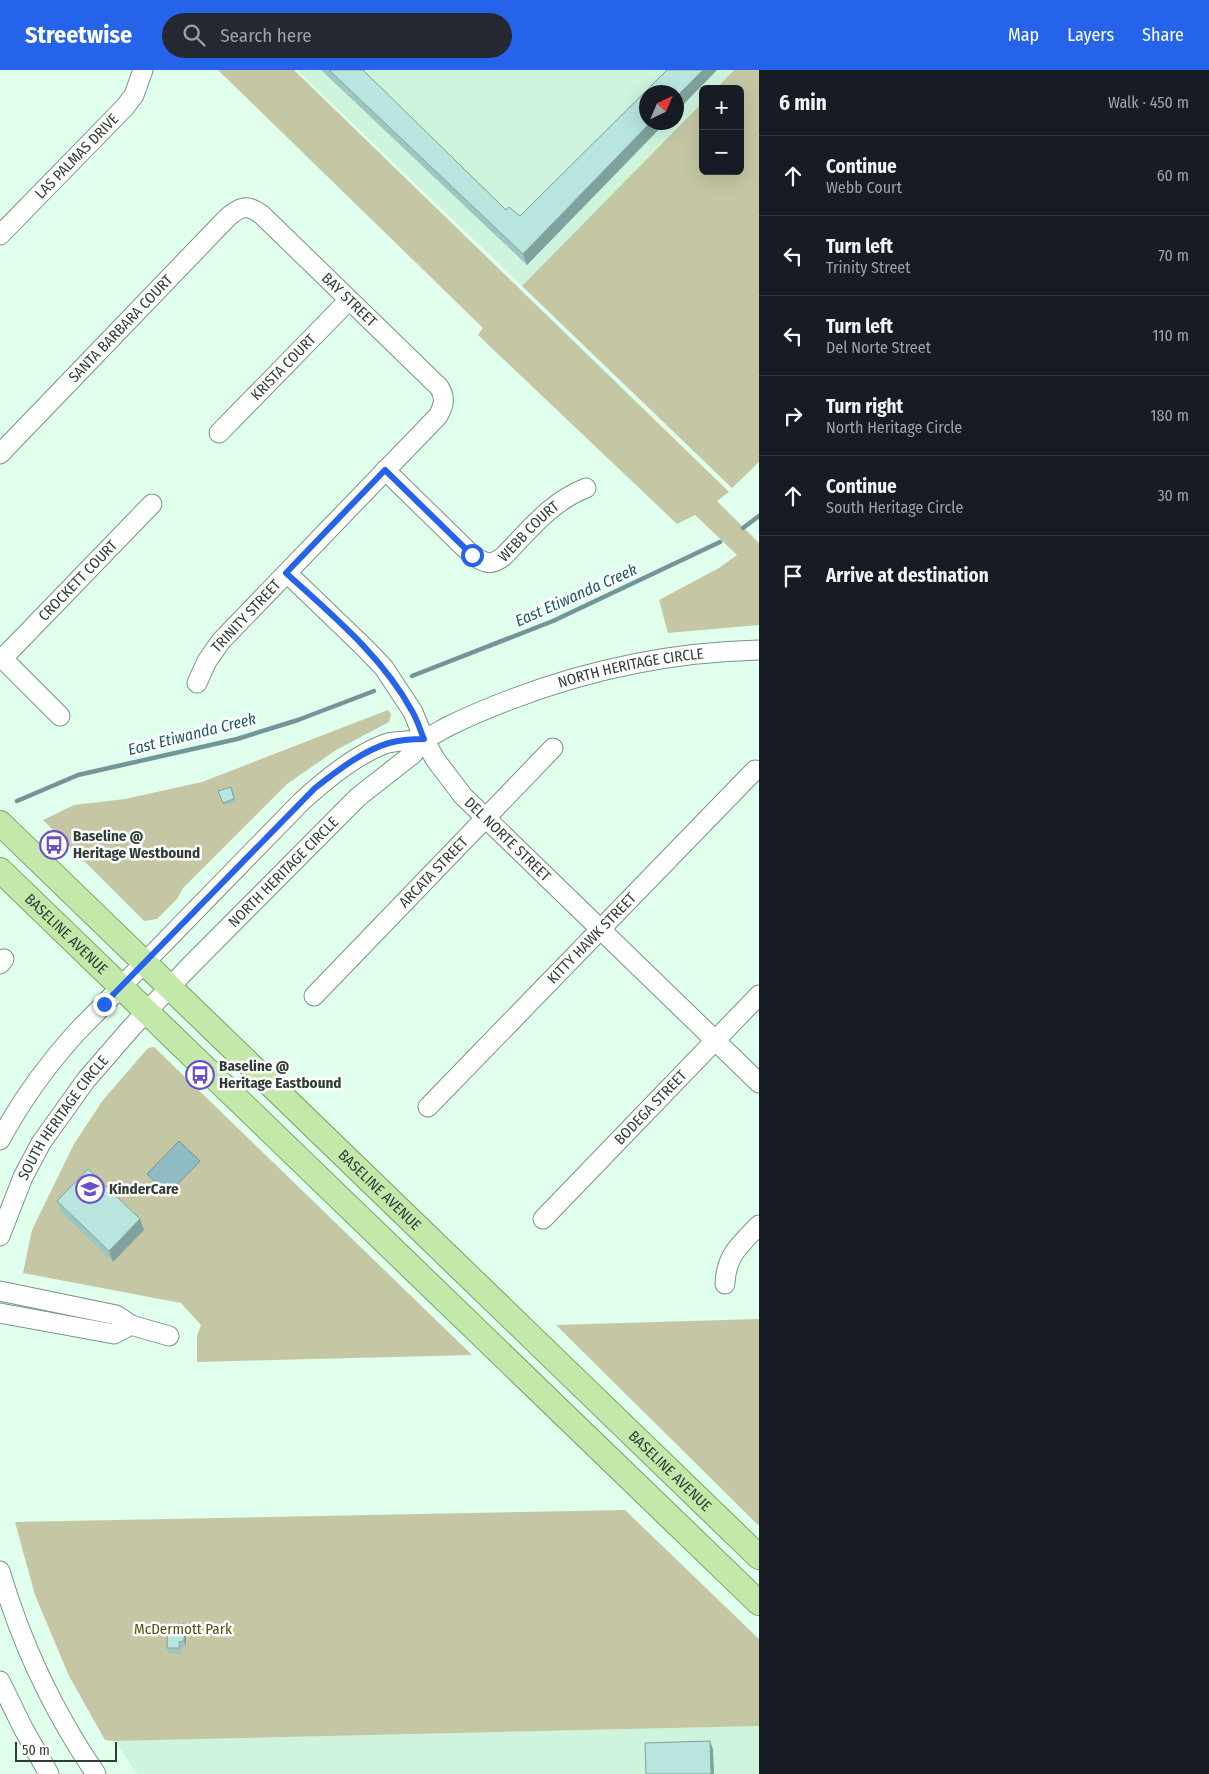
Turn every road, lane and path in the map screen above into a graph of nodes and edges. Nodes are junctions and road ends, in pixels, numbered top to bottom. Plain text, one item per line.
1 (143, 70) edge
2 (244, 207) joint
3 (0, 235) edge
4 (350, 300) junction
5 (445, 401) joint
6 (219, 433) dead end
7 (0, 454) edge
8 (385, 470) junction
9 (586, 488) dead end
10 (152, 504) dead end
11 (286, 573) junction
12 (759, 650) edge
13 (1, 658) edge
14 (197, 683) dead end
15 (60, 716) dead end
16 (424, 739) junction
17 (553, 748) dead end
18 (755, 770) dead end
19 (485, 819) junction
20 (0, 822) edge
21 (0, 870) edge
22 (600, 930) junction
23 (146, 963) junction
24 (170, 986) junction
25 (122, 987) junction
26 (759, 995) edge
27 (314, 996) dead end
28 (147, 1011) junction
29 (715, 1040) junction
30 (759, 1083) edge
31 (428, 1107) dead end
32 (0, 1140) edge
33 (543, 1220) dead end
34 (759, 1225) edge
35 (0, 1236) edge
36 (725, 1284) dead end
37 (0, 1291) edge
38 (0, 1313) edge
39 (130, 1325) junction
40 (169, 1336) dead end
41 (759, 1557) edge
42 (0, 1571) edge
43 (759, 1603) edge
44 (0, 1681) edge
45 (50, 1774) edge
46 (96, 1774) edge

1 - 3 street, LAS PALMAS DRIVE
2 - 4 street, BAY STREET
2 - 7 street, SANTA BARBARA COURT
4 - 5 street, BAY STREET
4 - 6 street, KRISTA COURT
5 - 8 street, TRINITY STREET
8 - 9 street, WEBB COURT
8 - 11 street, TRINITY STREET
10 - 13 street, CROCKETT COURT
11 - 14 street, TRINITY STREET
11 - 16 street, DEL NORTE STREET
12 - 16 street, NORTH HERITAGE CIRCLE
13 - 15 street
16 - 19 street, DEL NORTE STREET
16 - 23 street, NORTH HERITAGE CIRCLE
16 - 24 street, NORTH HERITAGE CIRCLE
17 - 19 street, ARCATA STREET
18 - 22 street, KITTY HAWK STREET
19 - 22 street, DEL NORTE STREET
19 - 27 street, ARCATA STREET
20 - 23 main road, BASELINE AVENUE
21 - 25 main road, BASELINE AVENUE
22 - 29 street, DEL NORTE STREET
22 - 31 street, KITTY HAWK STREET
23 - 24 main road, BASELINE AVENUE
23 - 25 street
24 - 28 street, NORTH HERITAGE CIRCLE
24 - 41 main road, BASELINE AVENUE
25 - 28 main road, BASELINE AVENUE
25 - 32 street
26 - 29 street, BODEGA STREET
28 - 35 street, SOUTH HERITAGE CIRCLE
28 - 43 main road, BASELINE AVENUE
29 - 30 street, DEL NORTE STREET
29 - 33 street, BODEGA STREET
34 - 36 street
37 - 39 street
38 - 39 street
39 - 40 street
42 - 46 street
44 - 45 street

